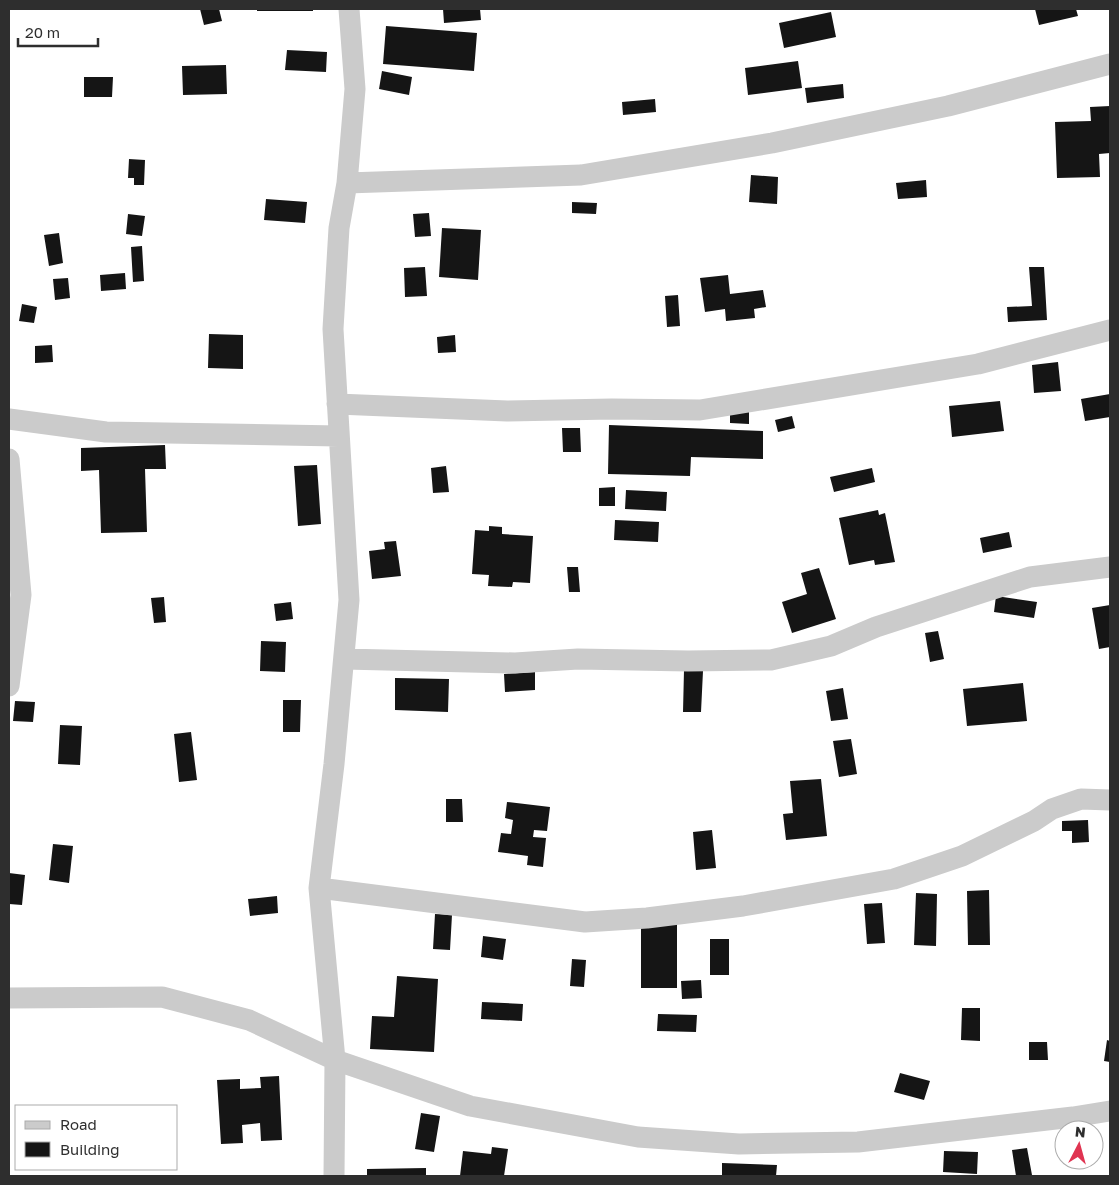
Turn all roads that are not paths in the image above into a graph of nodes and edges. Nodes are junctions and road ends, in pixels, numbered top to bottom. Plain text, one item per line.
1 (349, 9) edge
2 (1110, 64) edge
3 (347, 183) junction
4 (1110, 330) edge
5 (337, 404) junction
6 (9, 419) edge
7 (339, 436) junction
8 (9, 459) edge
9 (1110, 567) edge
10 (15, 595) edge
11 (344, 659) junction
12 (9, 686) edge
13 (1110, 800) edge
14 (319, 888) junction
15 (9, 998) edge
16 (335, 1060) junction
17 (1110, 1111) edge
18 (334, 1176) edge

1 - 3 street
2 - 3 street
3 - 5 street
4 - 5 street
5 - 7 street
6 - 7 street
7 - 11 street
8 - 10 street
9 - 11 street
10 - 12 street
11 - 14 street
13 - 14 street
14 - 16 street
15 - 16 street
16 - 17 street
16 - 18 street

